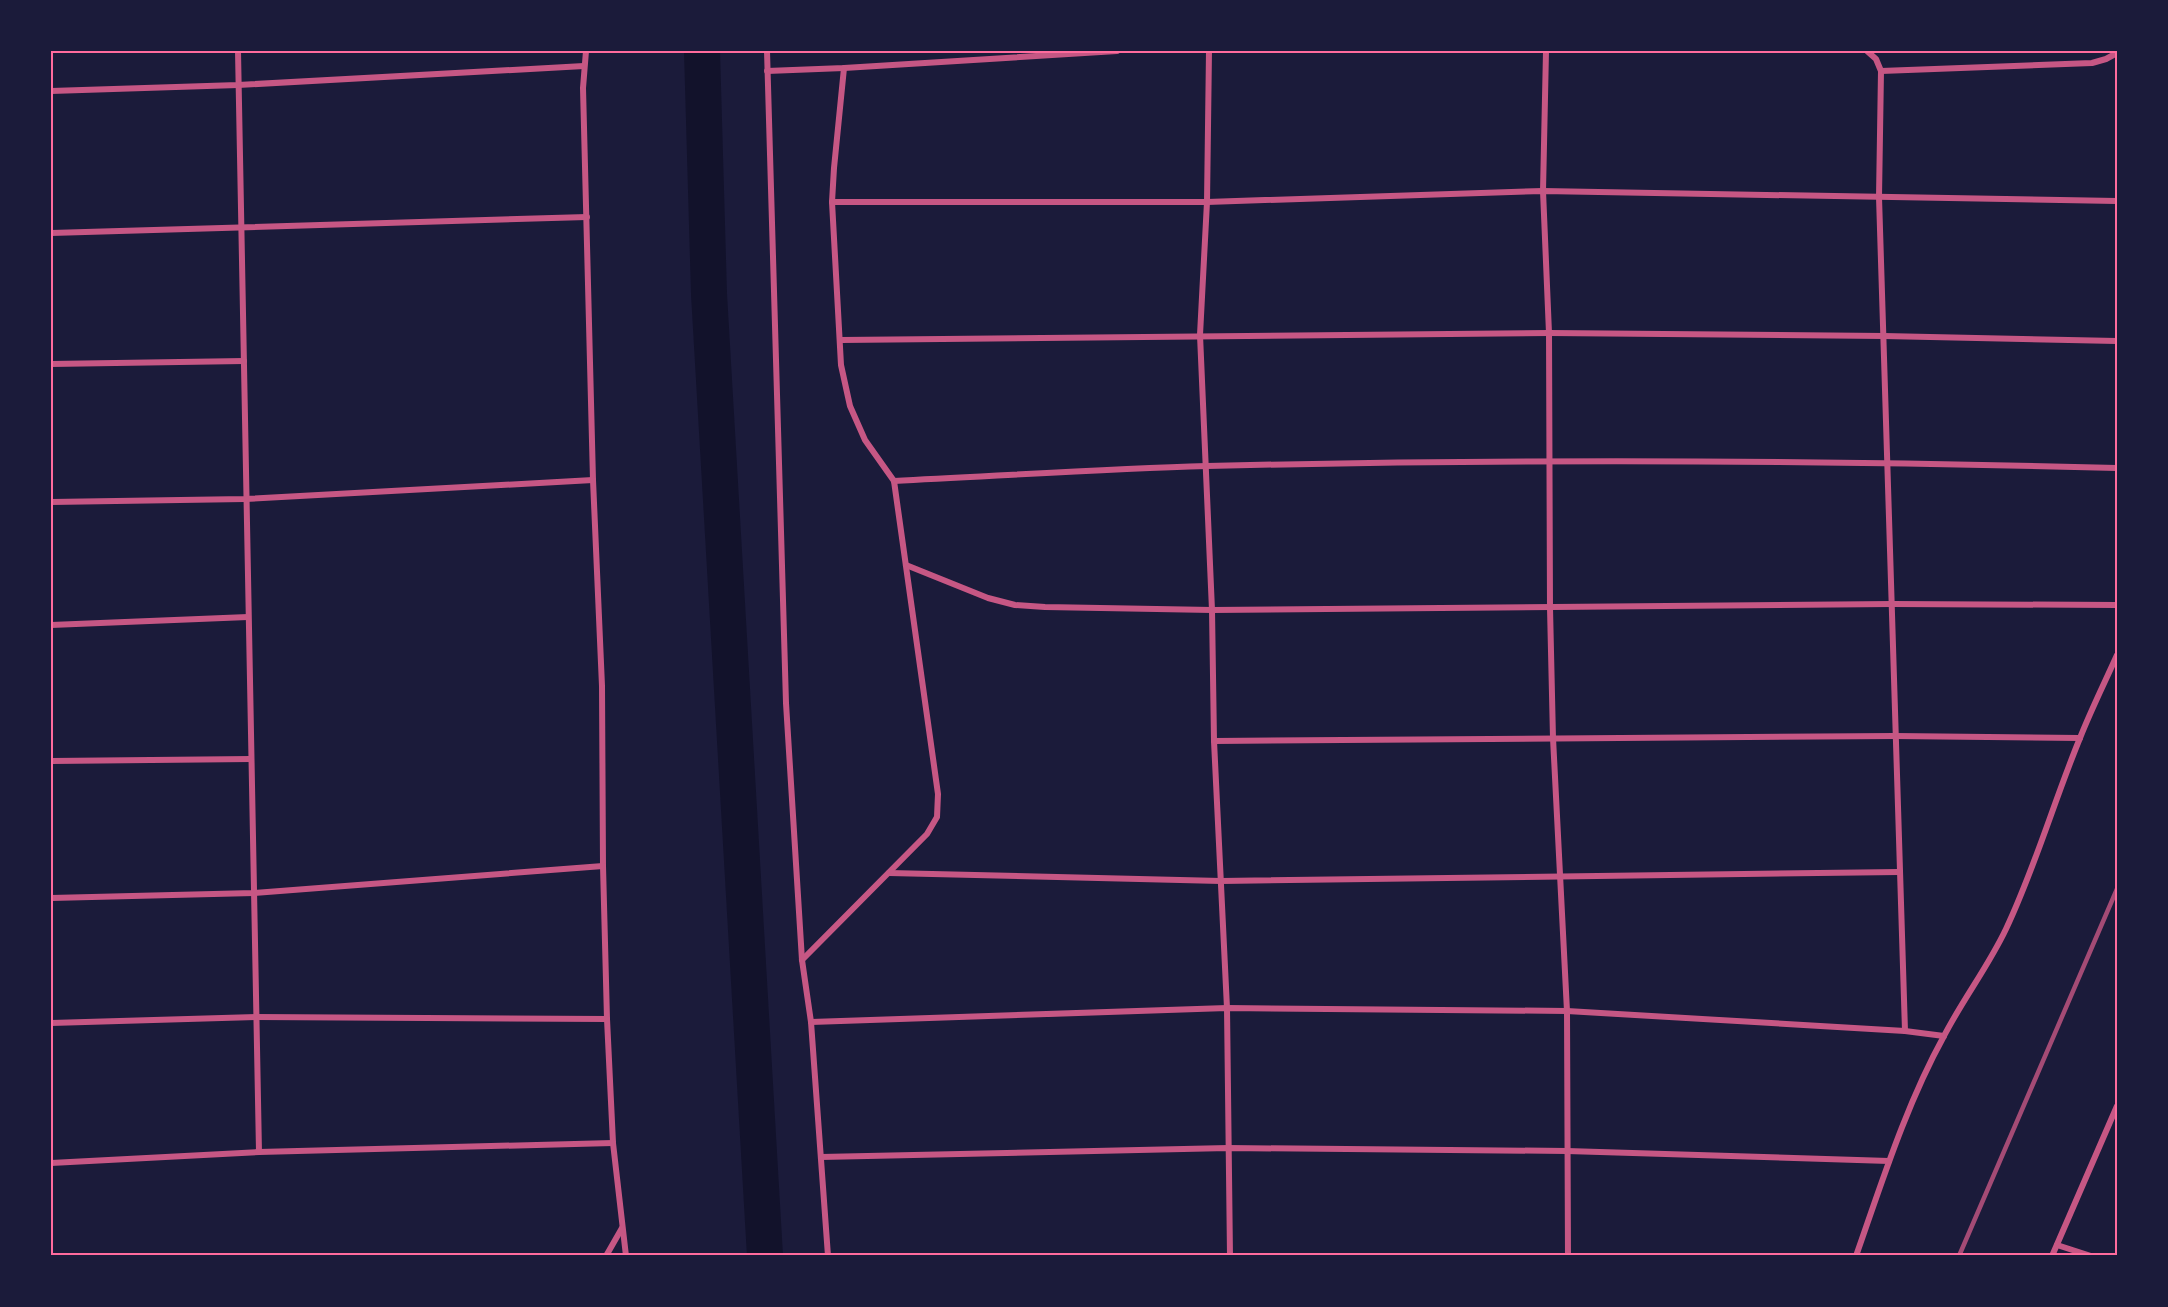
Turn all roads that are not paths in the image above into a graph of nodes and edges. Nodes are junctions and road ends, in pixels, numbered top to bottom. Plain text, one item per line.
1 (238, 51) edge
2 (586, 51) edge
3 (767, 51) edge
4 (1117, 51) edge
5 (1209, 51) edge
6 (1546, 51) edge
7 (1867, 51) edge
8 (2117, 53) edge
9 (584, 66) junction
10 (844, 69) junction
11 (767, 71) junction
12 (1881, 71) junction
13 (238, 84) junction
14 (51, 91) edge
15 (1544, 191) junction
16 (1879, 196) junction
17 (2117, 201) edge
18 (832, 202) junction
19 (1208, 202) junction
20 (587, 217) junction
21 (241, 227) junction
22 (51, 233) edge
23 (1549, 333) junction
24 (1200, 335) junction
25 (1884, 336) junction
26 (841, 340) junction
27 (2117, 341) edge
28 (244, 361) junction
29 (51, 364) edge
30 (1548, 462) junction
31 (1886, 462) junction
32 (1205, 466) junction
33 (2117, 468) edge
34 (593, 480) junction
35 (894, 481) junction
36 (245, 500) junction
37 (51, 502) edge
38 (906, 565) junction
39 (1892, 604) junction
40 (2117, 605) edge
41 (1550, 608) junction
42 (1212, 610) junction
43 (249, 617) junction
44 (51, 626) edge
45 (2117, 655) edge
46 (1894, 736) junction
47 (1554, 738) junction
48 (2079, 738) junction
49 (1214, 741) junction
50 (251, 759) junction
51 (51, 761) edge
52 (603, 866) junction
53 (1899, 872) junction
54 (889, 873) junction
55 (1561, 877) junction
56 (1221, 881) junction
57 (254, 893) junction
58 (51, 898) edge
59 (802, 960) junction
60 (1227, 1008) junction
61 (1567, 1011) junction
62 (256, 1017) junction
63 (607, 1019) junction
64 (811, 1022) junction
65 (51, 1023) edge
66 (1905, 1030) junction
67 (1944, 1036) junction
68 (2117, 1106) edge
69 (2115, 1116) edge
70 (614, 1143) junction
71 (1228, 1148) junction
72 (1567, 1151) junction
73 (259, 1152) junction
74 (821, 1157) junction
75 (1889, 1161) junction
76 (51, 1163) edge
77 (623, 1227) junction
78 (2057, 1245) junction
79 (606, 1256) edge
80 (626, 1256) edge
81 (828, 1256) edge
82 (1230, 1256) edge
83 (1568, 1256) edge
84 (1856, 1256) edge
85 (2052, 1256) edge
86 (2091, 1256) edge

1 - 13 street
2 - 9 street
3 - 11 street
4 - 10 street
5 - 19 street
6 - 15 street
7 - 12 street
8 - 12 street
9 - 13 street
9 - 20 street
10 - 11 street
10 - 18 street
11 - 59 street
12 - 16 street
13 - 14 street
13 - 21 street
15 - 16 street
15 - 19 street
15 - 23 street
16 - 17 street
16 - 25 street
18 - 19 street
18 - 26 street
19 - 24 street
20 - 21 street
20 - 34 street
21 - 22 street
21 - 28 street
23 - 24 street
23 - 25 street
23 - 30 street
24 - 26 street
24 - 32 street
25 - 27 street
25 - 31 street
26 - 35 street
28 - 29 street
28 - 36 street
30 - 31 street
30 - 32 street
30 - 41 street
31 - 33 street
31 - 39 street
32 - 35 street
32 - 42 street
34 - 36 street
34 - 52 street
35 - 38 street
36 - 37 street
36 - 43 street
38 - 42 street
38 - 54 street
39 - 40 street
39 - 41 street
39 - 46 street
41 - 42 street
41 - 47 street
42 - 49 street
43 - 44 street
43 - 50 street
45 - 48 street
46 - 47 street
46 - 48 street
46 - 53 street
47 - 49 street
47 - 55 street
48 - 67 street
49 - 56 street
50 - 51 street
50 - 57 street
52 - 57 street
52 - 63 street
53 - 55 street
53 - 66 street
54 - 56 street
54 - 59 street
55 - 56 street
55 - 61 street
56 - 60 street
57 - 58 street
57 - 62 street
59 - 64 street
60 - 61 street
60 - 64 street
60 - 71 street
61 - 66 street
61 - 72 street
62 - 63 street
62 - 65 street
62 - 73 street
63 - 70 street
64 - 74 street
66 - 67 street
67 - 75 street
68 - 69 street
69 - 78 street
70 - 73 street
70 - 77 street
71 - 72 street
71 - 74 street
71 - 82 street
72 - 75 street
72 - 83 street
73 - 76 street
74 - 81 street
75 - 84 street
77 - 79 street
77 - 80 street
78 - 85 street
78 - 86 street

